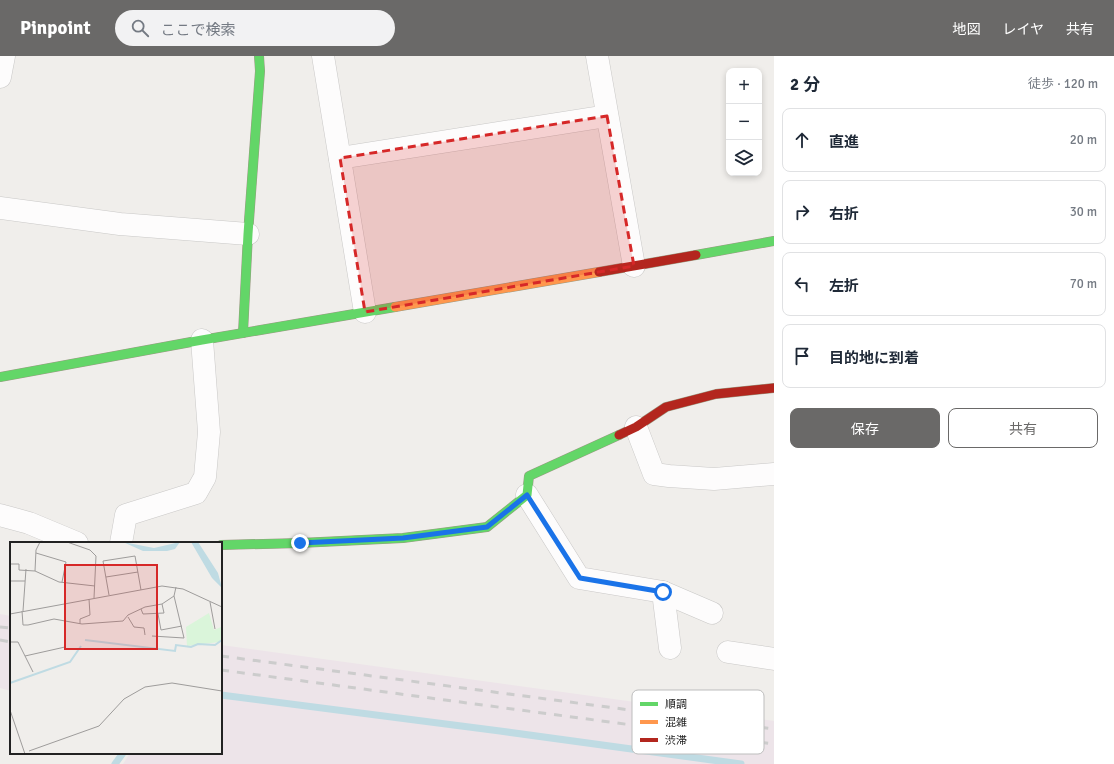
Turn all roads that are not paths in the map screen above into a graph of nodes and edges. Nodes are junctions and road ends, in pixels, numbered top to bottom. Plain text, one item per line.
1 (4, 56) edge
2 (259, 56) edge
3 (323, 56) edge
4 (597, 56) edge
5 (0, 77) edge
6 (607, 116) junction
7 (340, 158) junction
8 (0, 208) edge
9 (248, 234) junction
10 (774, 241) edge
11 (634, 266) junction
12 (365, 312) junction
13 (243, 333) junction
14 (202, 340) junction
15 (0, 377) edge
16 (774, 388) edge
17 (636, 427) junction
18 (774, 474) edge
19 (527, 495) junction
20 (0, 515) edge
21 (74, 542) edge
22 (121, 542) edge
23 (222, 544) edge
24 (663, 592) junction
25 (712, 612) dead end
26 (670, 648) dead end
27 (728, 652) dead end
28 (774, 659) edge

1 - 5 street
2 - 9 street
3 - 7 street
4 - 6 street
6 - 7 street
6 - 11 street
7 - 12 street
8 - 9 street
9 - 13 street
10 - 11 street
11 - 12 street
12 - 13 street
13 - 14 street
14 - 15 street
14 - 22 street
16 - 17 street
17 - 18 street
17 - 19 street
19 - 23 street
19 - 24 street
20 - 21 street
24 - 25 street
24 - 26 street
27 - 28 street

